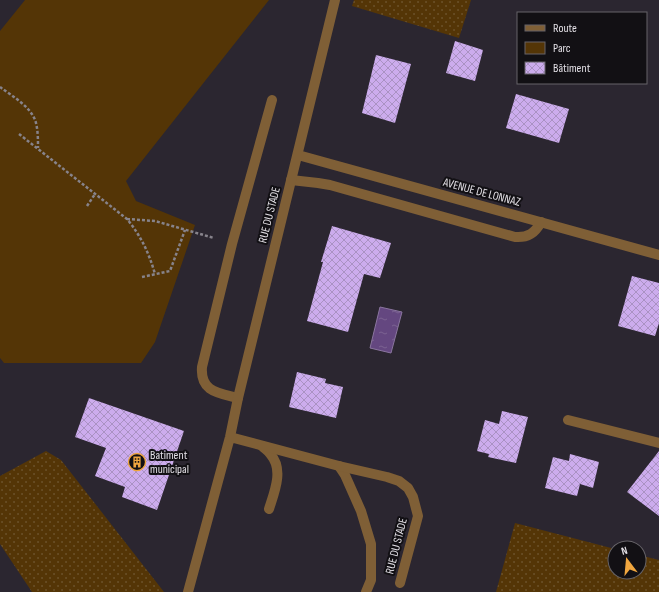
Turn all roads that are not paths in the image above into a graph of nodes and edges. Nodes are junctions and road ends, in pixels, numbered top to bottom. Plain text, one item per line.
1 (335, 0) edge
2 (272, 100) dead end
3 (298, 155) junction
4 (291, 180) junction
5 (541, 222) junction
6 (659, 255) edge
7 (238, 398) junction
8 (568, 420) dead end
9 (230, 437) junction
10 (659, 443) edge
11 (262, 446) junction
12 (339, 466) junction
13 (269, 509) dead end
14 (400, 583) dead end
15 (188, 592) edge
16 (366, 592) edge

1 - 3 street, RUE DU STADE
2 - 7 street
3 - 4 street, RUE DU STADE
3 - 5 street, AVENUE DE LONNAZ
4 - 5 street
4 - 7 street, RUE DU STADE
5 - 6 street, AVENUE DE LONNAZ
7 - 9 street, RUE DU STADE
8 - 10 street
9 - 11 street, RUE DU STADE
9 - 15 street, RUE DU STADE
11 - 12 street, RUE DU STADE
11 - 13 street
12 - 14 street, RUE DU STADE
12 - 16 street

